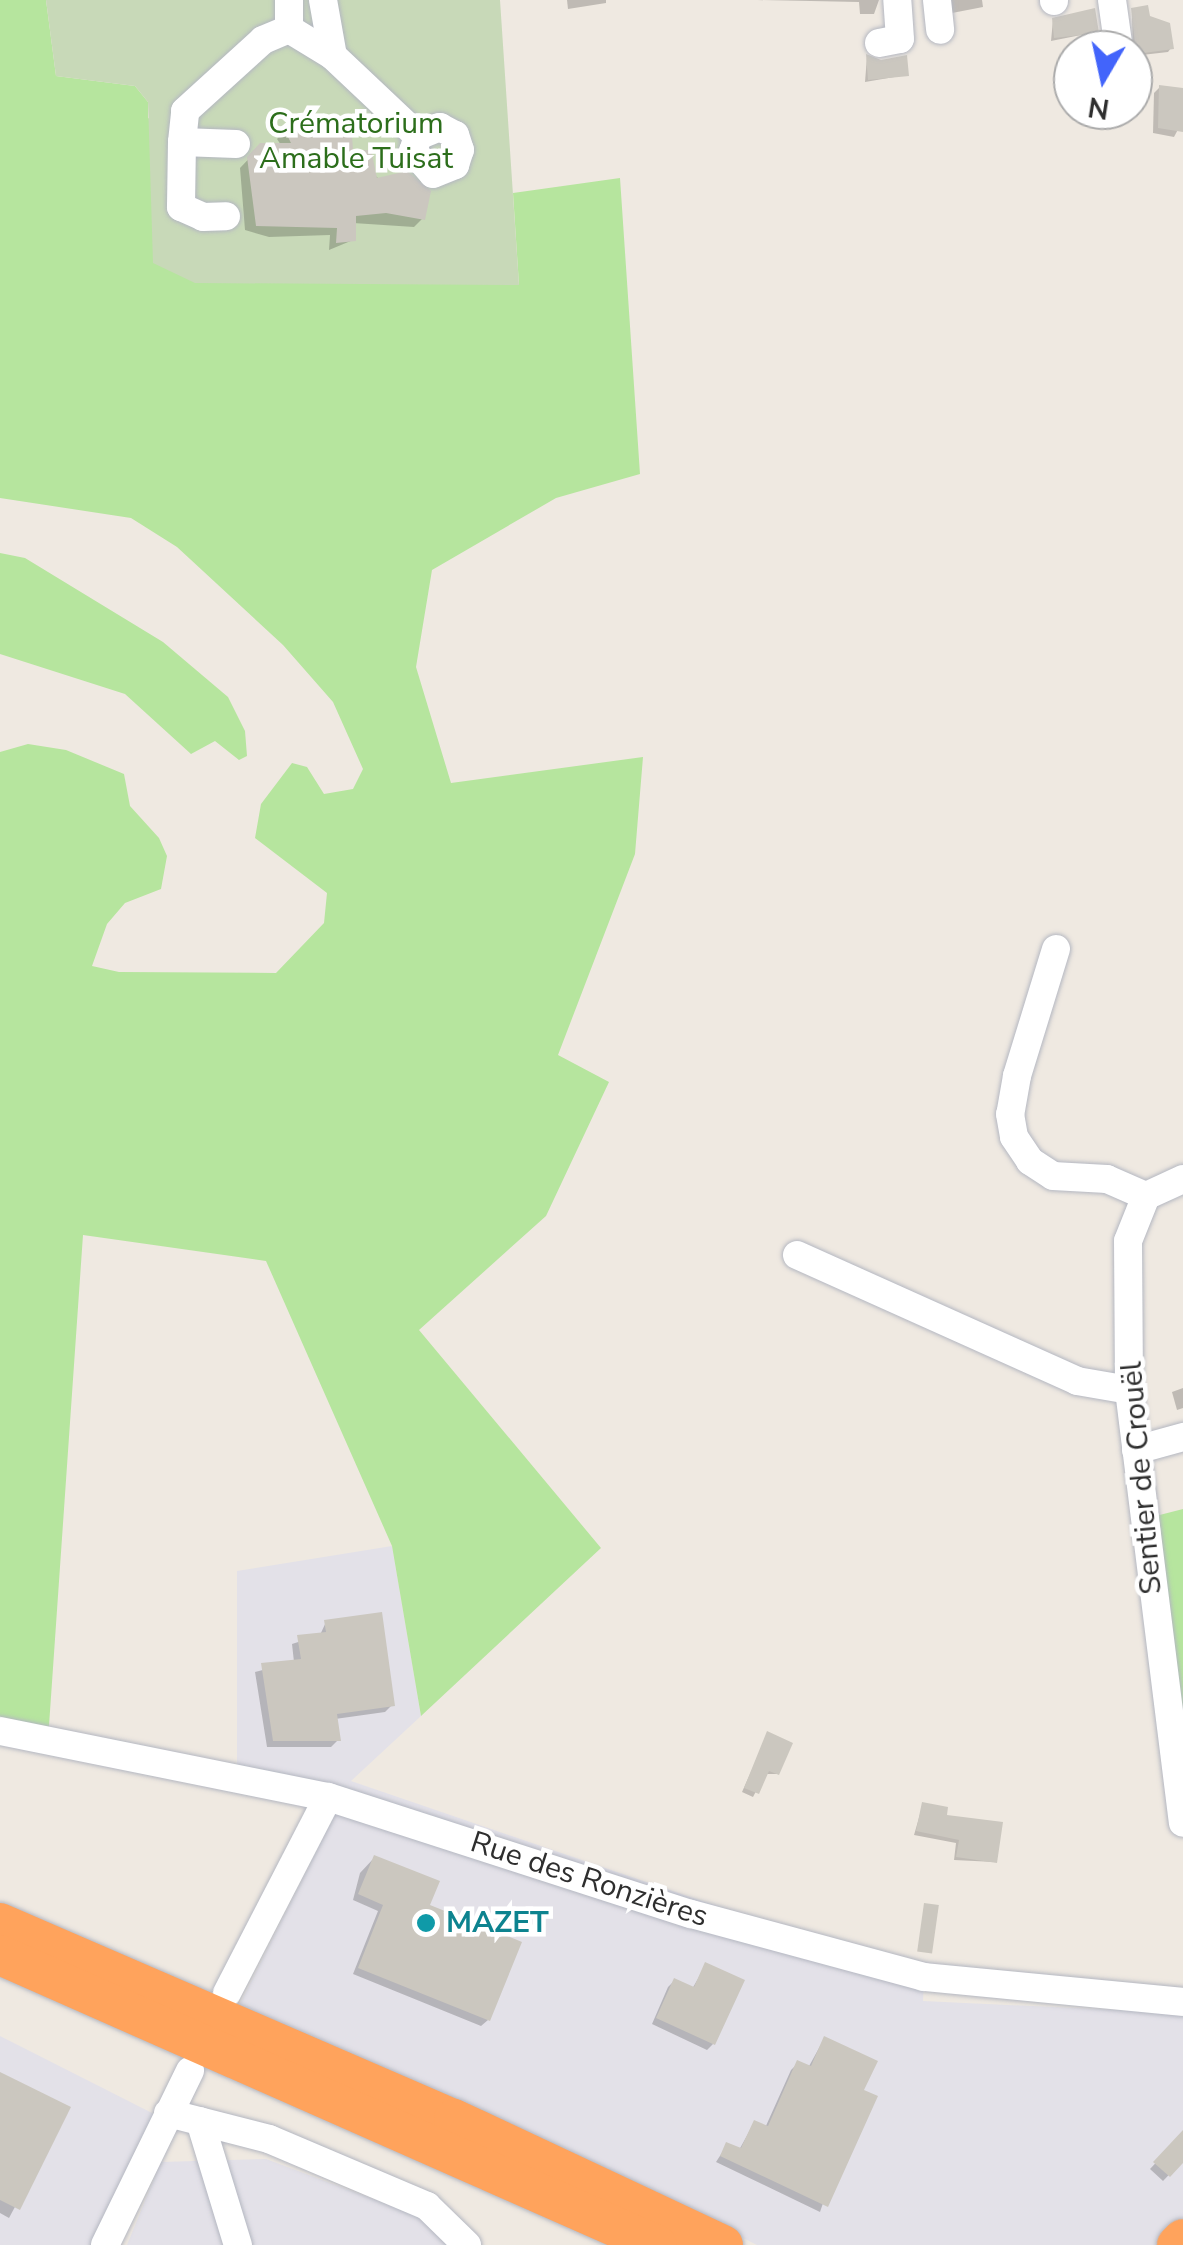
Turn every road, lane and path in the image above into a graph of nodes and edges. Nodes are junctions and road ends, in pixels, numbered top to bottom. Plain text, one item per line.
1 (289, 0) edge
2 (323, 0) edge
3 (897, 0) edge
4 (937, 0) edge
5 (1112, 0) edge
6 (290, 29) junction
7 (940, 30) dead end
8 (1116, 30) edge
9 (879, 43) dead end
10 (333, 56) junction
11 (418, 136) dead end
12 (182, 142) junction
13 (236, 144) dead end
14 (226, 216) dead end
15 (1056, 949) dead end
16 (1183, 1179) edge
17 (1146, 1196) junction
18 (797, 1254) dead end
19 (1129, 1390) junction
20 (1183, 1437) edge
21 (1136, 1450) junction
22 (0, 1731) edge
23 (328, 1796) junction
24 (1183, 1823) edge
25 (0, 1923) edge
26 (0, 1955) edge
27 (227, 1994) dead end
28 (1183, 2002) edge
29 (252, 2068) junction
30 (190, 2071) dead end
31 (168, 2113) junction
32 (200, 2121) junction
33 (1183, 2239) edge
34 (105, 2245) edge
35 (238, 2245) edge
36 (467, 2245) edge
37 (599, 2245) edge
38 (657, 2245) edge
39 (723, 2245) edge
40 (1178, 2245) edge

1 - 6 street
2 - 10 street
3 - 9 street
4 - 7 street
5 - 8 street
6 - 10 street
6 - 12 street
10 - 11 street
12 - 13 street
12 - 14 street
15 - 17 street
16 - 17 street
17 - 19 street, Sentier de Crouël
18 - 19 street
19 - 21 street, Sentier de Crouël
20 - 21 street
21 - 24 street, Sentier de Crouël
22 - 23 street, Rue des Ronzières
23 - 27 street
23 - 28 street, Rue des Ronzières
25 - 39 highway
26 - 29 highway
29 - 37 highway
29 - 38 highway
30 - 31 street
31 - 32 street
31 - 34 street
32 - 35 street
32 - 36 street
33 - 40 highway

